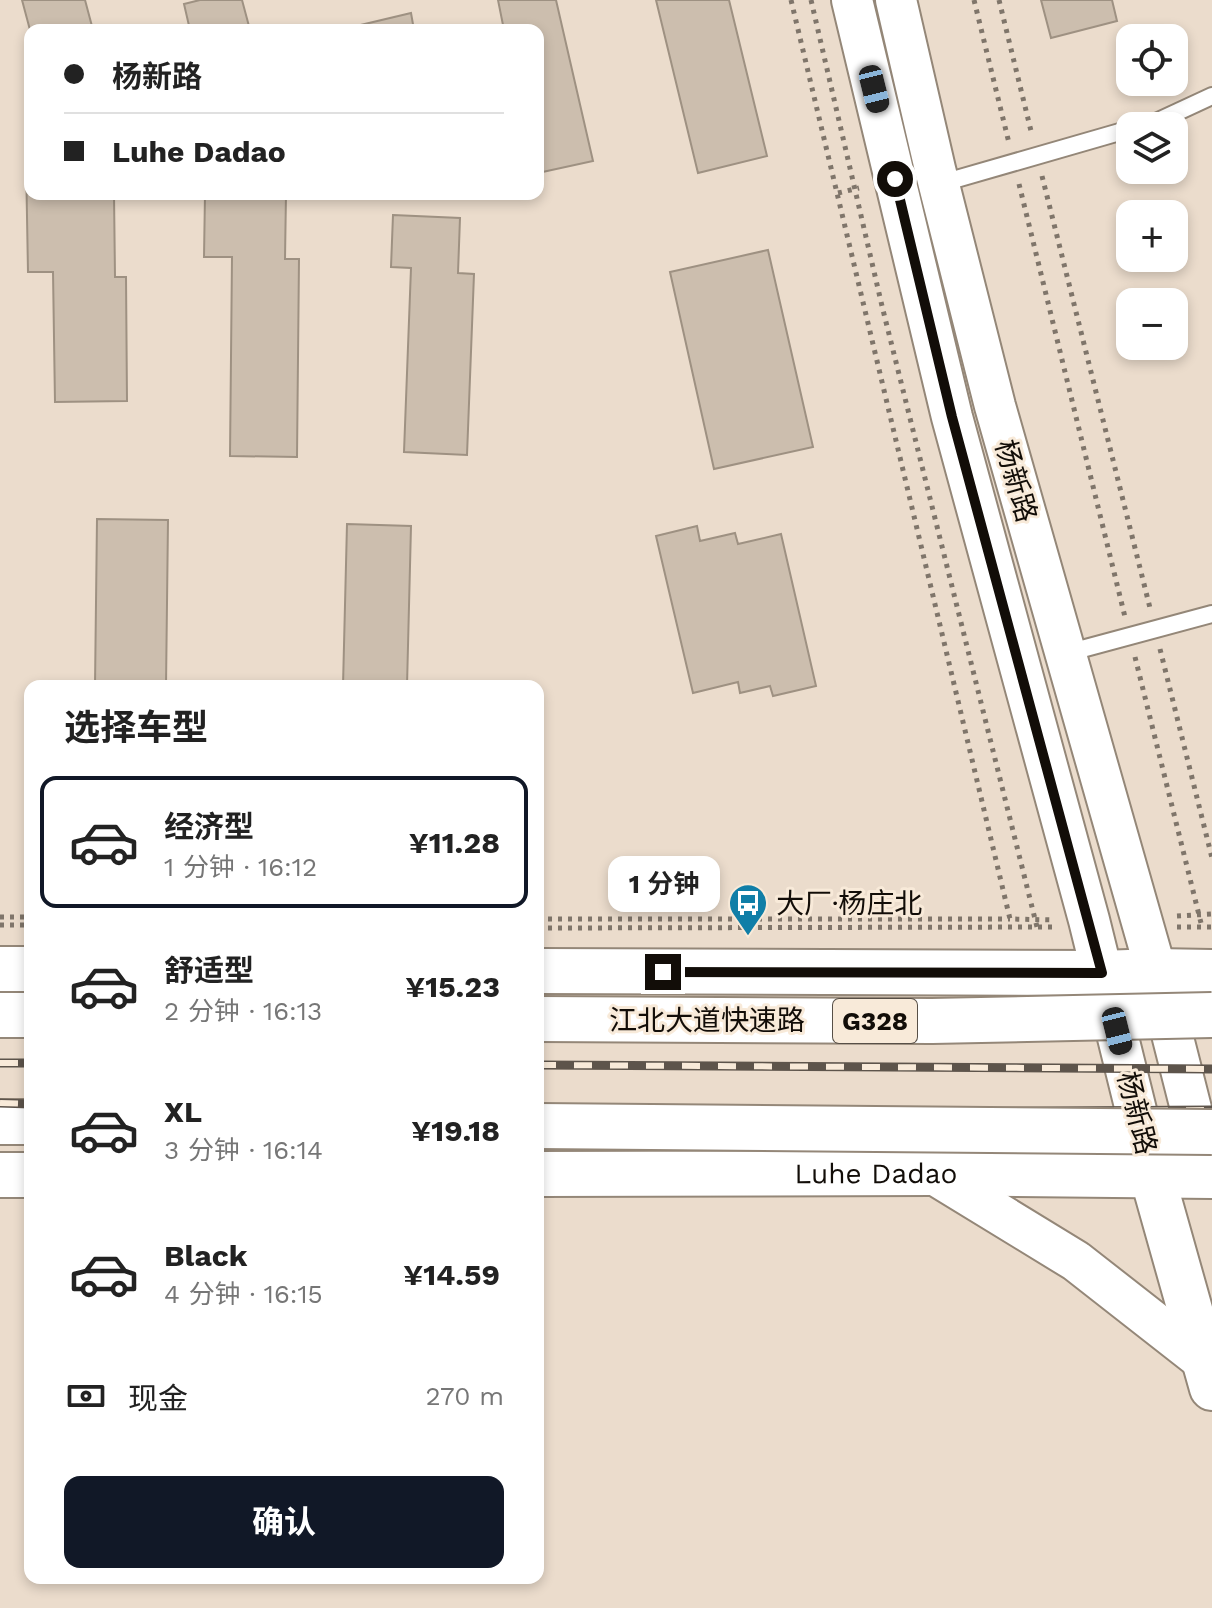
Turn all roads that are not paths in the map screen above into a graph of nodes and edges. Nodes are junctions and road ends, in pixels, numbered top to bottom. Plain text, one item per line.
1 (852, 0) edge
2 (896, 0) edge
3 (1212, 96) edge
4 (1178, 112) edge
5 (1116, 133) edge
6 (939, 184) junction
7 (1212, 614) edge
8 (1065, 654) junction
9 (0, 969) edge
10 (24, 969) edge
11 (544, 971) edge
12 (1156, 971) junction
13 (1212, 972) edge
14 (1102, 973) junction
15 (0, 1015) edge
16 (24, 1015) edge
17 (1212, 1015) edge
18 (544, 1019) edge
19 (544, 1126) edge
20 (1212, 1132) edge
21 (932, 1173) junction
22 (544, 1174) edge
23 (0, 1175) edge
24 (24, 1175) edge
25 (1152, 1175) junction
26 (1211, 1181) edge
27 (1208, 1375) edge

1 - 14 street, 杨新路
2 - 6 street, 杨新路
3 - 4 lane
5 - 6 lane
6 - 8 street, 杨新路
7 - 8 lane
8 - 12 street, 杨新路
9 - 10 main road
11 - 14 main road, G328
12 - 13 main road, G328
12 - 14 main road, G328
12 - 26 street, 杨新路
14 - 25 street, 杨新路
15 - 16 main road
17 - 18 main road, 江北大道快速路 / G328, bridge
19 - 20 main road, bridge
21 - 22 main road, Luhe Dadao
21 - 25 main road, Luhe Dadao
21 - 27 street
23 - 24 main road
25 - 26 main road, Luhe Dadao
25 - 27 main road, 杨新路

